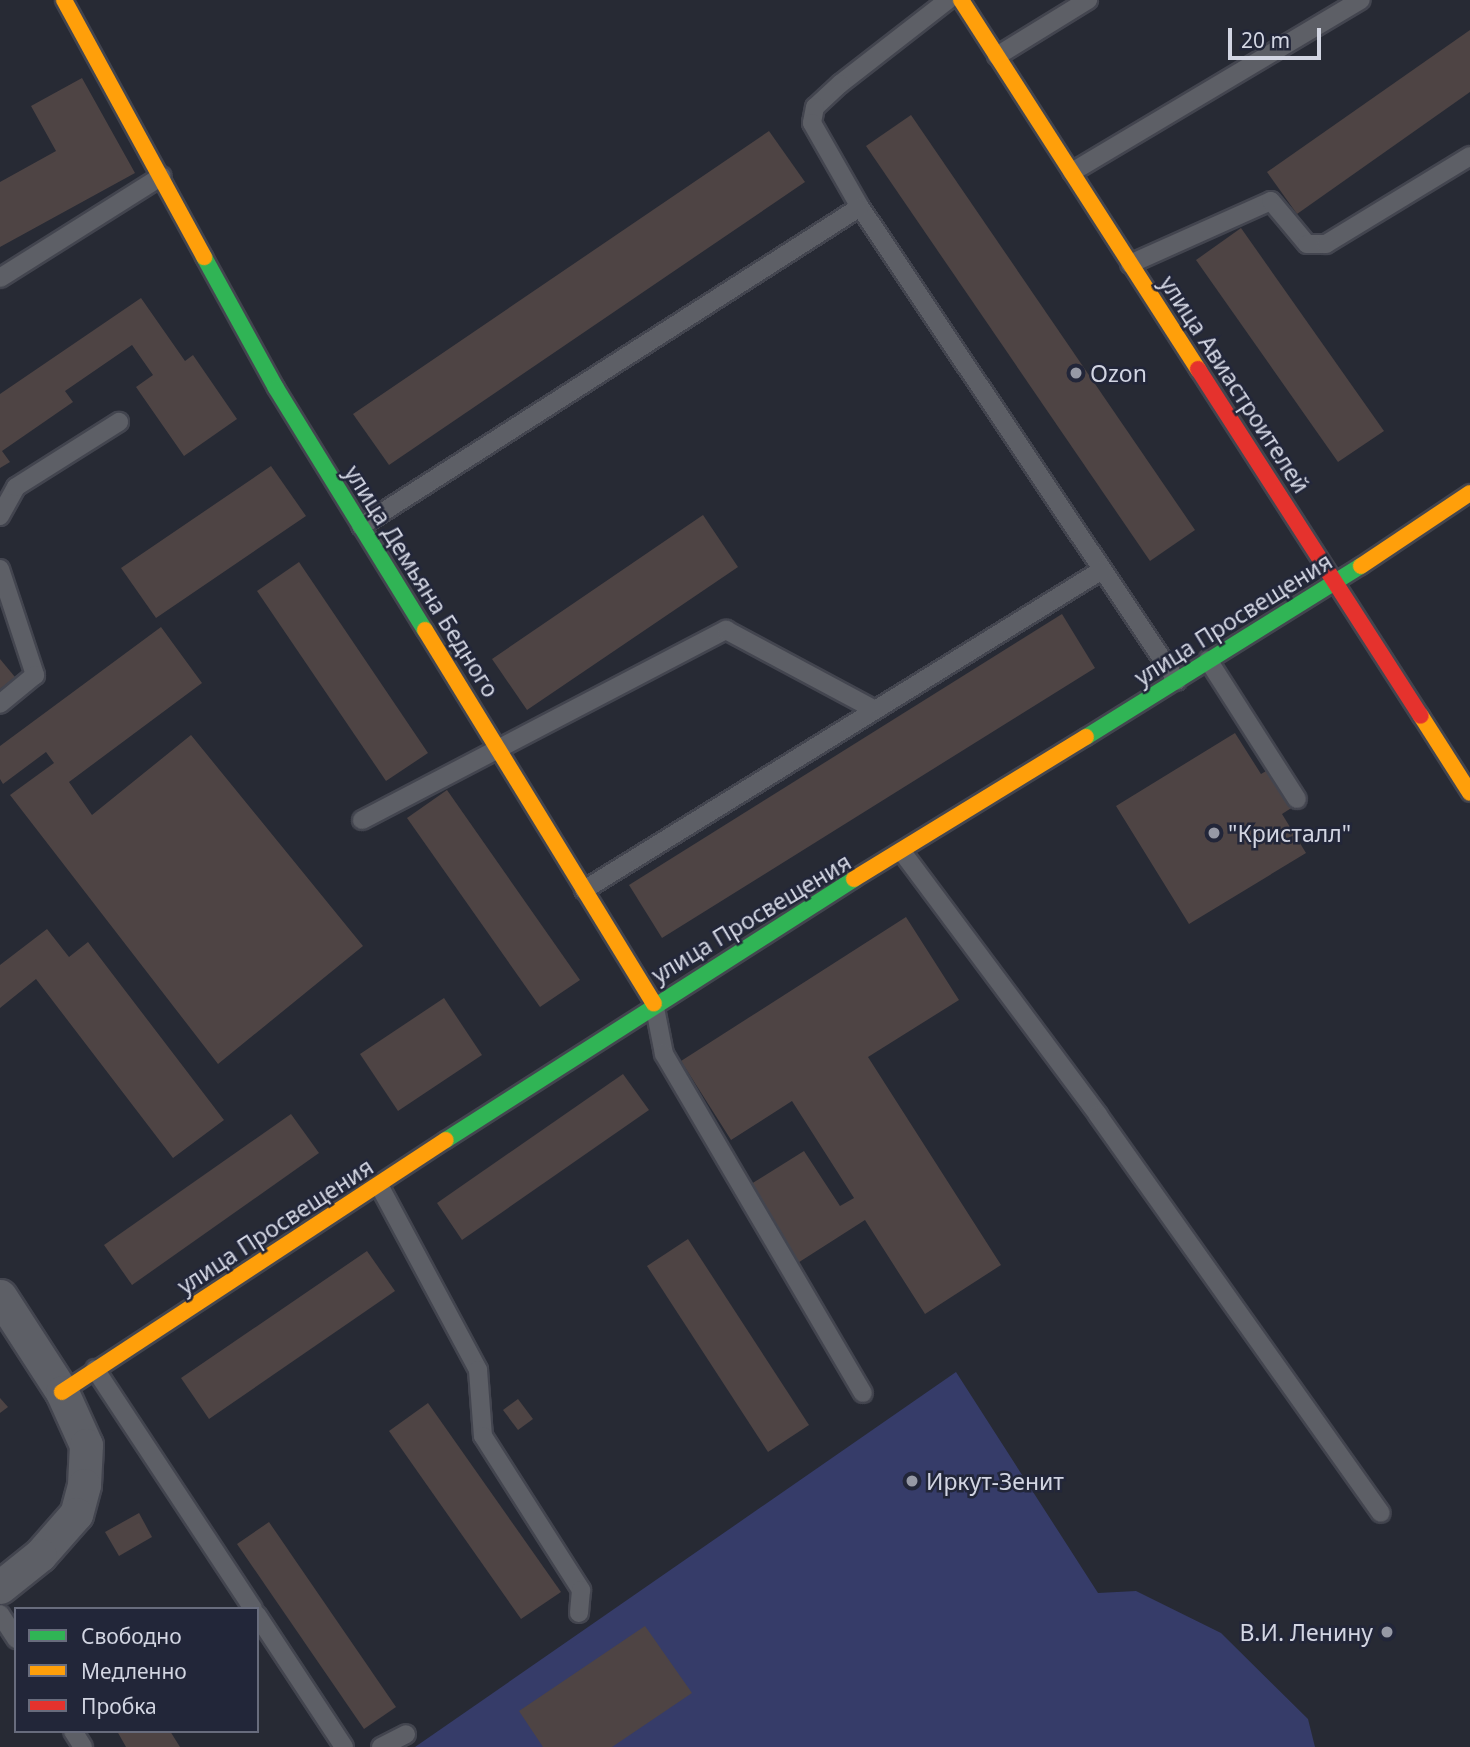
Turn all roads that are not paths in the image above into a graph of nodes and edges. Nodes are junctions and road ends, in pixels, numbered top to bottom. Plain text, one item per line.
1 (64, 0) edge
2 (948, 0) edge
3 (961, 0) edge
4 (1088, 0) edge
5 (1361, 0) edge
6 (997, 56) junction
7 (1470, 156) edge
8 (1072, 172) junction
9 (162, 176) junction
10 (860, 206) junction
11 (1130, 264) junction
12 (0, 278) edge
13 (119, 422) dead end
14 (1470, 493) edge
15 (0, 516) edge
16 (361, 526) junction
17 (0, 569) edge
18 (1102, 570) junction
19 (1335, 583) junction
20 (1209, 660) junction
21 (1177, 681) junction
22 (0, 704) edge
23 (875, 710) junction
24 (498, 749) junction
25 (1470, 793) edge
26 (1297, 799) dead end
27 (362, 820) dead end
28 (902, 853) junction
29 (584, 890) junction
30 (654, 1003) junction
31 (380, 1186) junction
32 (0, 1296) edge
33 (95, 1369) junction
34 (62, 1392) junction
35 (863, 1393) dead end
36 (1381, 1513) dead end
37 (0, 1587) edge
38 (252, 1607) edge
39 (579, 1613) dead end
40 (0, 1614) edge
41 (259, 1618) edge
42 (14, 1636) edge
43 (407, 1734) dead end
44 (344, 1747) edge
45 (381, 1747) edge

1 - 9 street, улица Демьяна Бедного
2 - 10 lane
3 - 6 street, улица Авиастроителей
4 - 6 lane
5 - 8 lane
6 - 8 street, улица Авиастроителей
7 - 11 lane
8 - 11 street, улица Авиастроителей
9 - 12 lane
9 - 16 street, улица Демьяна Бедного
10 - 16 lane
10 - 18 lane
11 - 19 street, улица Авиастроителей
13 - 15 lane
14 - 19 street, улица Просвещения
16 - 24 street, улица Демьяна Бедного
17 - 22 lane
18 - 21 lane
18 - 23 lane
19 - 20 street, улица Просвещения
19 - 25 street, улица Авиастроителей
20 - 21 street, улица Просвещения
20 - 26 lane
21 - 28 street, улица Просвещения
23 - 24 lane
23 - 29 lane
24 - 27 lane
24 - 29 street, улица Демьяна Бедного
28 - 30 street, улица Просвещения
28 - 36 lane
29 - 30 street, улица Демьяна Бедного
30 - 31 street, улица Просвещения
30 - 35 lane
31 - 33 street, улица Просвещения
31 - 39 lane
32 - 34 street
33 - 34 street, улица Просвещения
33 - 38 lane
34 - 37 street
40 - 42 lane
41 - 44 lane
43 - 45 lane

